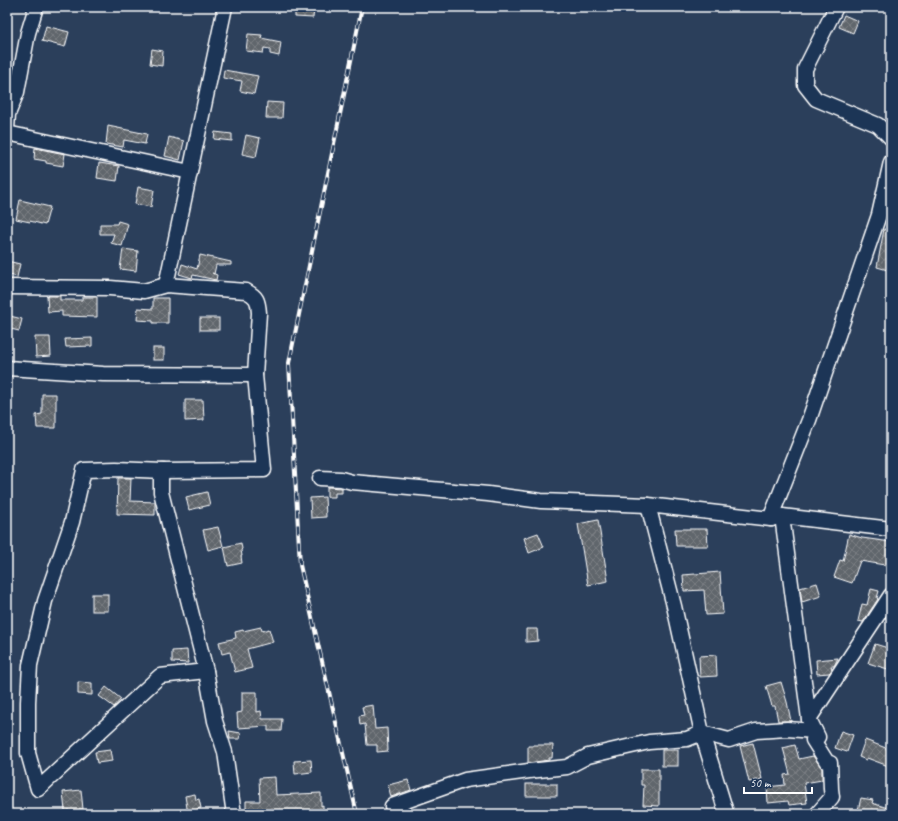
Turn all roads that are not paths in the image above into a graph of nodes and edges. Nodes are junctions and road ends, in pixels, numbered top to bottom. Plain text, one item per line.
1 (36, 7) edge
2 (225, 7) edge
3 (836, 7) edge
4 (7, 130) edge
5 (7, 134) edge
6 (891, 137) edge
7 (891, 162) edge
8 (190, 172) junction
9 (166, 285) junction
10 (7, 287) edge
11 (7, 368) edge
12 (254, 375) junction
13 (163, 471) junction
14 (320, 478) dead end
15 (648, 505) junction
16 (776, 517) junction
17 (891, 529) edge
18 (891, 595) edge
19 (206, 670) junction
20 (812, 725) junction
21 (702, 732) junction
22 (392, 806) dead end
23 (726, 812) dead end
24 (234, 814) edge
25 (817, 814) edge

1 - 4 street
2 - 8 street
3 - 6 street
5 - 8 street
7 - 16 street
8 - 9 street
9 - 10 street
9 - 12 street
11 - 12 street
12 - 13 street
13 - 19 street
13 - 19 street
14 - 15 street
15 - 16 street
15 - 21 street
16 - 17 street
16 - 20 street
18 - 20 street
19 - 24 street
20 - 21 street
20 - 25 street
21 - 22 street
21 - 23 street

